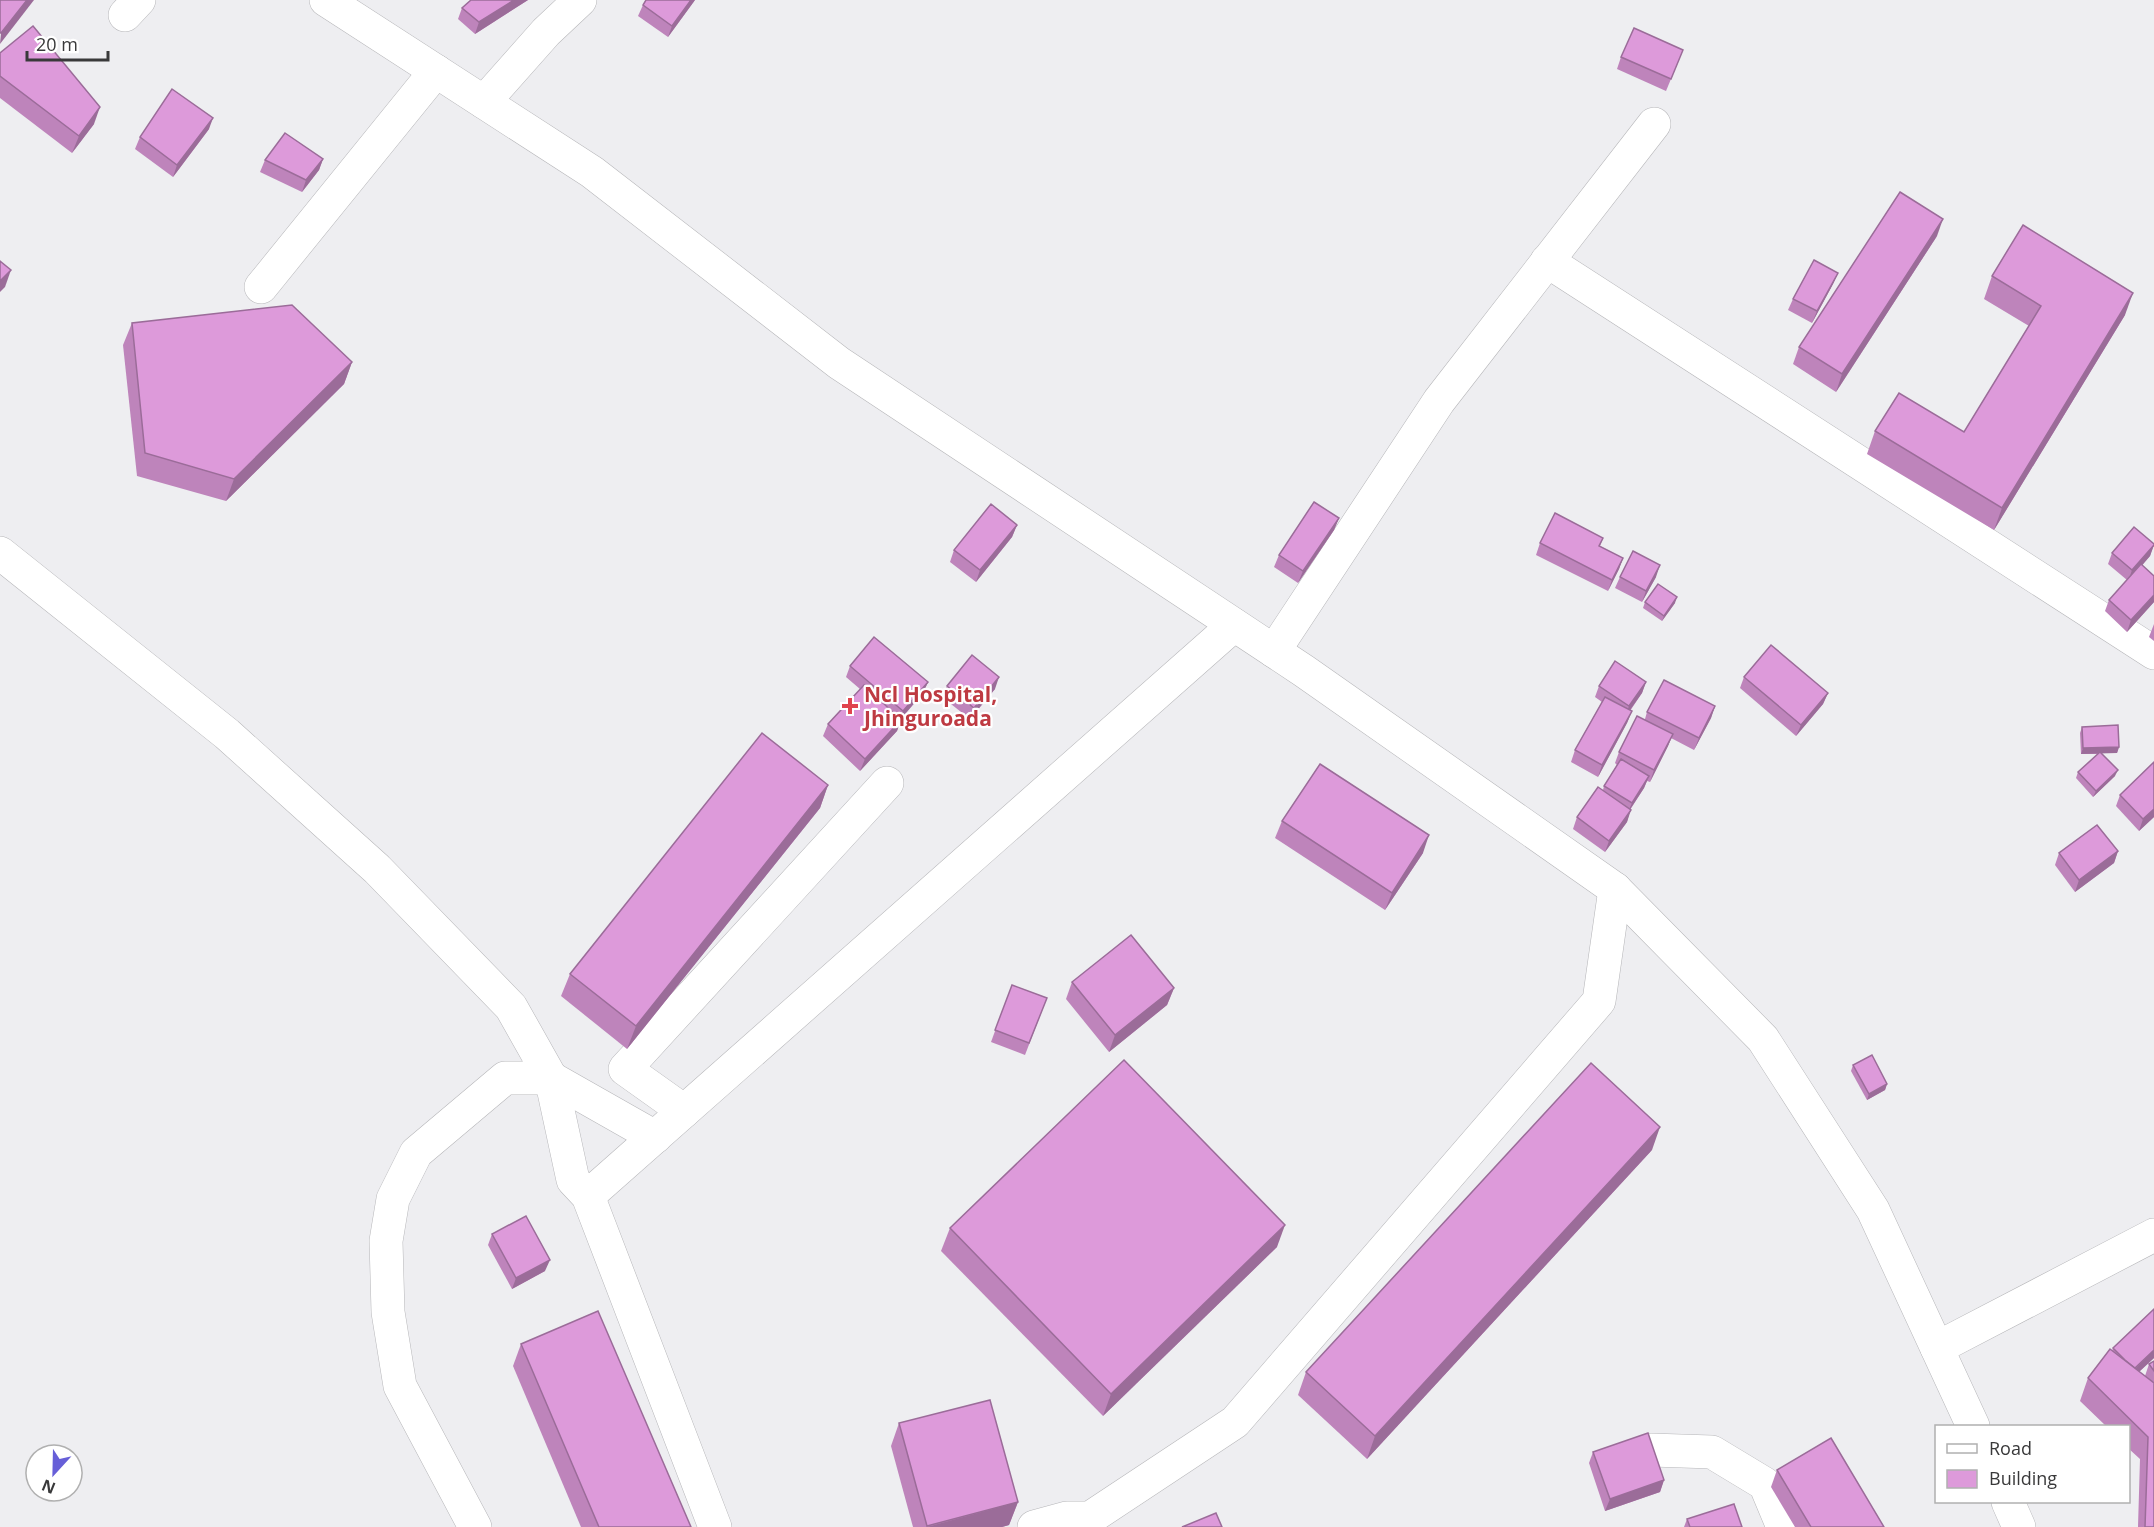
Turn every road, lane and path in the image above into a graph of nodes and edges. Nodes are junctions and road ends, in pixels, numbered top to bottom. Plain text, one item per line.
1 (326, 0) edge
2 (580, 0) edge
3 (436, 71) junction
4 (484, 102) junction
5 (1654, 124) dead end
6 (1547, 261) junction
7 (261, 287) dead end
8 (0, 553) edge
9 (1234, 625) junction
10 (1274, 651) junction
11 (2154, 653) edge
12 (888, 783) dead end
13 (1615, 889) junction
14 (550, 1078) junction
15 (684, 1111) junction
16 (655, 1137) junction
17 (588, 1196) junction
18 (2154, 1235) edge
19 (1937, 1348) junction
20 (1973, 1425) edge
21 (1651, 1450) edge
22 (2008, 1503) edge
23 (1092, 1523) edge
24 (475, 1527) edge
25 (715, 1527) edge
26 (1034, 1527) edge
27 (1783, 1527) edge
28 (2019, 1527) edge

1 - 3 street
2 - 4 street
3 - 4 street
3 - 7 street
4 - 9 street
5 - 6 street
6 - 10 street
6 - 11 street
8 - 14 street
9 - 10 street
9 - 15 street
10 - 13 street
12 - 15 street
13 - 19 street
13 - 23 street
14 - 16 street
14 - 17 street
14 - 24 street
15 - 16 street
16 - 17 street
17 - 25 street
18 - 19 street
19 - 20 street
21 - 27 street
22 - 28 street
23 - 26 street

